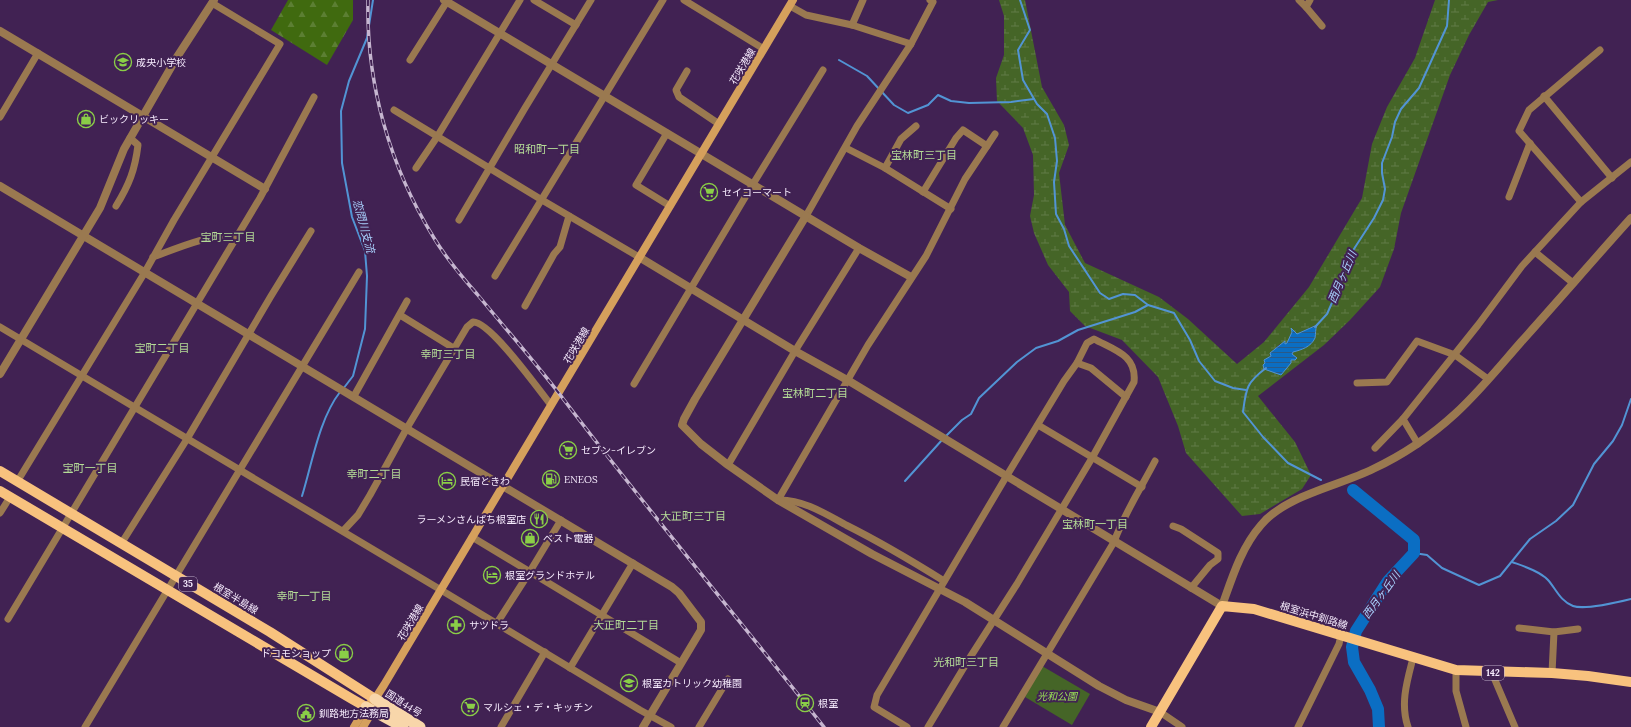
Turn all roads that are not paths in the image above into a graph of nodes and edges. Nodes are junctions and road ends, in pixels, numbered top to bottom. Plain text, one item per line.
1 (520, 0) edge
2 (534, 0) edge
3 (591, 0) edge
4 (663, 0) edge
5 (684, 0) edge
6 (863, 0) edge
7 (930, 0) edge
8 (1299, 0) edge
9 (1310, 0) edge
10 (446, 1) edge
11 (213, 2) edge
12 (791, 3) edge
13 (1306, 7) junction
14 (576, 25) junction
15 (852, 25) junction
16 (1322, 26) dead end
17 (0, 31) edge
18 (500, 33) junction
19 (911, 44) junction
20 (764, 49) junction
21 (1600, 50) dead end
22 (38, 53) junction
23 (410, 60) dead end
24 (552, 64) junction
25 (823, 70) dead end
26 (688, 71) dead end
27 (314, 96) dead end
28 (604, 96) junction
29 (1544, 96) junction
30 (394, 110) dead end
31 (143, 116) junction
32 (0, 117) edge
33 (719, 124) junction
34 (916, 126) dead end
35 (667, 133) junction
36 (995, 134) dead end
37 (438, 137) junction
38 (130, 138) junction
39 (1530, 143) junction
40 (987, 146) junction
41 (846, 148) junction
42 (701, 153) junction
43 (212, 157) junction
44 (1631, 162) edge
45 (416, 168) dead end
46 (885, 168) junction
47 (490, 169) junction
48 (1612, 178) junction
49 (753, 184) junction
50 (0, 186) edge
51 (265, 189) junction
52 (923, 192) junction
53 (1509, 197) dead end
54 (542, 200) junction
55 (1581, 202) junction
56 (116, 206) dead end
57 (670, 206) junction
58 (951, 210) junction
59 (569, 216) junction
60 (806, 216) junction
61 (1631, 218) edge
62 (459, 220) dead end
63 (311, 232) dead end
64 (83, 235) junction
65 (238, 235) junction
66 (858, 248) junction
67 (1535, 252) junction
68 (154, 257) junction
69 (639, 257) junction
70 (145, 272) junction
71 (359, 272) dead end
72 (495, 276) dead end
73 (911, 277) junction
74 (1574, 283) junction
75 (692, 289) junction
76 (408, 301) dead end
77 (197, 303) junction
78 (526, 306) dead end
79 (400, 315) junction
80 (742, 320) junction
81 (0, 327) edge
82 (249, 334) junction
83 (21, 339) junction
84 (455, 349) junction
85 (795, 351) junction
86 (1454, 355) junction
87 (1077, 363) junction
88 (302, 366) junction
89 (0, 374) edge
90 (83, 376) junction
91 (1488, 379) junction
92 (849, 381) junction
93 (1357, 383) dead end
94 (634, 384) dead end
95 (354, 396) junction
96 (1126, 397) junction
97 (551, 405) junction
98 (135, 408) junction
99 (1402, 420) junction
100 (1038, 425) junction
101 (407, 428) junction
102 (187, 439) junction
103 (1418, 444) junction
104 (1375, 448) dead end
105 (1092, 458) junction
106 (1155, 461) dead end
107 (728, 465) junction
108 (240, 470) junction
109 (0, 471) edge
110 (1006, 477) junction
111 (17, 482) junction
112 (503, 486) junction
113 (1142, 487) junction
114 (0, 491) edge
115 (10, 497) junction
116 (778, 500) junction
117 (1060, 509) junction
118 (0, 512) edge
119 (71, 514) junction
120 (561, 520) junction
121 (1173, 526) dead end
122 (63, 528) junction
123 (343, 531) junction
124 (472, 537) junction
125 (1114, 542) junction
126 (121, 544) junction
127 (633, 563) junction
128 (529, 573) junction
129 (176, 577) junction
130 (944, 581) junction
131 (1191, 588) junction
132 (939, 589) junction
133 (168, 590) junction
134 (441, 590) junction
135 (1222, 606) junction
136 (601, 615) junction
137 (8, 618) dead end
138 (994, 620) junction
139 (497, 623) junction
140 (1518, 628) dead end
141 (1578, 629) dead end
142 (1554, 632) junction
143 (1349, 638) junction
144 (545, 652) junction
145 (1048, 654) junction
146 (1413, 658) junction
147 (681, 663) junction
148 (570, 668) junction
149 (1456, 670) junction
150 (1492, 673) junction
151 (1552, 673) junction
152 (728, 679) dead end
153 (1631, 682) edge
154 (375, 699) junction
155 (370, 708) junction
156 (1160, 712) junction
157 (650, 715) junction
158 (85, 727) edge
159 (354, 727) edge
160 (363, 727) edge
161 (403, 727) edge
162 (420, 727) edge
163 (501, 727) edge
164 (643, 727) edge
165 (670, 727) edge
166 (699, 727) edge
167 (907, 727) edge
168 (928, 727) edge
169 (1004, 727) edge
170 (1151, 727) edge
171 (1182, 727) edge
172 (1298, 727) edge
173 (1408, 727) edge
174 (1466, 727) edge
175 (1515, 727) edge

1 - 18 street
2 - 14 street
3 - 14 street
4 - 28 street
5 - 20 street
6 - 15 street
7 - 19 street
8 - 13 street
9 - 13 street
10 - 18 street
10 - 23 street
11 - 31 street
11 - 43 street
12 - 15 street
12 - 20 main road, 花咲港線
13 - 16 street
14 - 24 street
15 - 19 street
17 - 22 street
18 - 24 street
18 - 37 street
19 - 41 street
20 - 33 main road, 花咲港線
21 - 29 street
22 - 31 street
22 - 32 street
24 - 28 street
24 - 47 street
25 - 49 street
26 - 33 street
27 - 51 street
28 - 35 street
28 - 54 street
29 - 39 street
29 - 48 street
30 - 37 street
31 - 38 street
31 - 43 street
33 - 42 main road, 花咲港線
34 - 46 street
35 - 42 street
35 - 57 street
36 - 40 street
37 - 45 street
37 - 47 street
38 - 56 street
38 - 64 street
39 - 53 street
39 - 55 street
40 - 52 street
40 - 58 street
41 - 46 street
41 - 60 street
42 - 49 street
42 - 57 main road, 花咲港線
43 - 51 street
43 - 68 street
44 - 48 street
46 - 52 street
47 - 54 street
47 - 62 street
48 - 55 street
49 - 60 street
49 - 75 street
50 - 64 street
51 - 65 street
52 - 58 street
54 - 59 street
54 - 72 street
55 - 67 street
57 - 69 main road, 花咲港線
58 - 73 street
59 - 69 street
59 - 78 street
60 - 66 street
60 - 80 street
61 - 74 street
63 - 82 street
64 - 70 street
64 - 83 street
65 - 68 street
65 - 77 street
66 - 73 street
66 - 85 street
67 - 74 street
67 - 86 street
68 - 70 street
69 - 75 street
69 - 97 main road, 花咲港線
70 - 77 street
70 - 90 street
71 - 88 street
73 - 92 street
74 - 91 street
75 - 80 street
75 - 94 street
76 - 79 street
77 - 82 street
77 - 98 street
79 - 84 street
79 - 95 street
80 - 85 street
80 - 107 street
81 - 83 street
82 - 88 street
82 - 102 street
83 - 89 street
83 - 90 street
84 - 97 street
84 - 101 street
85 - 92 street
85 - 107 street
86 - 91 street
86 - 93 street
86 - 99 street
87 - 96 street
87 - 96 street
87 - 100 street
88 - 95 street
88 - 108 street
90 - 98 street
90 - 111 street
91 - 103 street
92 - 110 street
92 - 116 street
95 - 101 street
96 - 105 street
97 - 112 main road, 花咲港線
98 - 102 street
98 - 119 street
99 - 103 street
99 - 104 street
100 - 105 street
100 - 110 street
101 - 112 street
101 - 123 street
102 - 108 street
102 - 126 street
103 - 135 street
105 - 113 street
105 - 117 street
106 - 113 street
107 - 116 street
108 - 123 street
108 - 129 street
109 - 111 main road, 根室半島線 / 35
110 - 117 street
110 - 130 street
111 - 119 main road, 根室半島線 / 35
112 - 120 street
112 - 124 main road, 花咲港線
113 - 125 street
114 - 115 main road, 35
115 - 118 street
115 - 122 main road, 35
116 - 130 street
116 - 132 street
117 - 125 street
117 - 138 street
119 - 122 street
119 - 126 main road, 根室半島線 / 35
120 - 127 street
120 - 128 street
121 - 131 street
122 - 133 main road, 35
122 - 137 street
123 - 134 street
124 - 128 street
124 - 134 main road, 花咲港線
125 - 131 street
125 - 145 street
126 - 129 main road, 根室半島線 / 35
127 - 136 street
127 - 147 street
128 - 136 street
128 - 139 street
129 - 133 street
129 - 154 main road, 根室半島線 / 35
130 - 132 street
131 - 135 street
132 - 138 street
132 - 167 street
133 - 155 main road, 35
133 - 158 street
134 - 139 street
134 - 154 main road, 花咲港線
135 - 143 main road, 根室浜中釧路線 / 142
135 - 156 main road
136 - 147 street
136 - 148 street
138 - 145 street
138 - 168 street
139 - 144 street
140 - 142 street
141 - 142 street
142 - 151 street
143 - 146 main road, 根室浜中釧路線 / 142
143 - 172 street
144 - 148 street
144 - 163 street
145 - 156 street
145 - 169 street
146 - 149 main road, 根室浜中釧路線 / 142
146 - 173 street
147 - 157 street
148 - 157 street
149 - 150 main road, 根室浜中釧路線 / 142
149 - 174 street
150 - 151 main road, 根室浜中釧路線 / 142
150 - 175 street
151 - 153 main road, 根室浜中釧路線 / 142
152 - 166 street
154 - 155 main road, 花咲港線
154 - 162 highway, 国道44号
155 - 159 main road
155 - 160 main road
155 - 161 highway, 国道44号
156 - 170 main road
156 - 171 street
157 - 164 street
157 - 165 street

